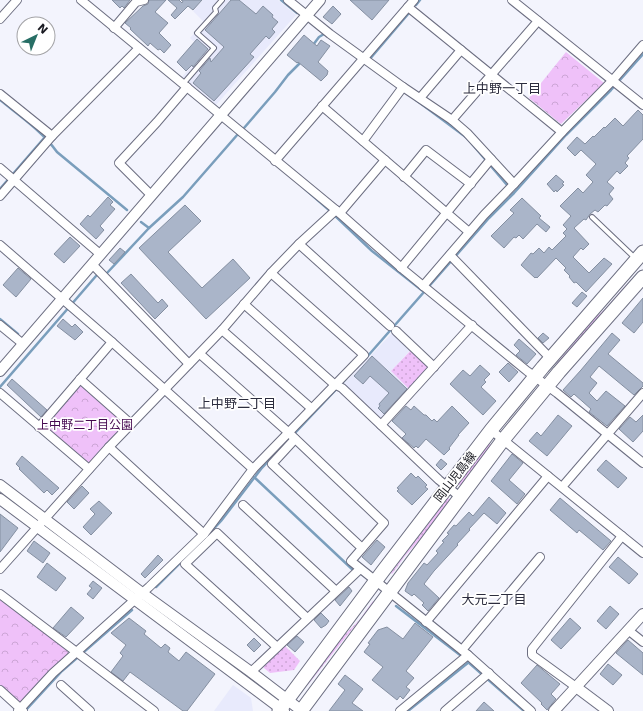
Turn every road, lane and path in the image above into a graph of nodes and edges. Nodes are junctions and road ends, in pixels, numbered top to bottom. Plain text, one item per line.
1 (17, 0) edge
2 (81, 0) edge
3 (222, 0) edge
4 (288, 0) edge
5 (320, 0) edge
6 (414, 0) edge
7 (512, 0) edge
8 (138, 1) edge
9 (408, 7) junction
10 (308, 15) junction
11 (0, 19) edge
12 (538, 21) junction
13 (114, 28) junction
14 (643, 45) edge
15 (139, 48) junction
16 (461, 50) junction
17 (365, 60) junction
18 (491, 74) junction
19 (615, 83) junction
20 (185, 85) junction
21 (402, 89) junction
22 (0, 94) edge
23 (420, 98) junction
24 (643, 105) edge
25 (322, 106) junction
26 (221, 115) junction
27 (452, 120) junction
28 (562, 132) junction
29 (50, 139) junction
30 (363, 141) junction
31 (385, 160) junction
32 (275, 161) junction
33 (489, 162) junction
34 (0, 168) edge
35 (404, 177) junction
36 (12, 178) junction
37 (471, 184) junction
38 (514, 184) junction
39 (151, 195) junction
40 (0, 196) edge
41 (335, 212) junction
42 (447, 213) junction
43 (592, 217) dead end
44 (469, 232) junction
45 (299, 244) junction
46 (0, 245) edge
47 (100, 254) junction
48 (640, 256) edge
49 (452, 258) junction
50 (92, 264) junction
51 (401, 268) junction
52 (271, 272) junction
53 (643, 277) edge
54 (425, 288) junction
55 (67, 304) junction
56 (244, 304) junction
57 (0, 325) edge
58 (472, 325) junction
59 (222, 330) junction
60 (112, 342) junction
61 (23, 344) junction
62 (200, 354) junction
63 (551, 358) junction
64 (189, 364) junction
65 (434, 366) junction
66 (0, 371) edge
67 (535, 377) junction
68 (80, 379) junction
69 (338, 386) junction
70 (548, 387) junction
71 (164, 390) junction
72 (0, 393) edge
73 (643, 393) edge
74 (311, 408) junction
75 (131, 424) junction
76 (381, 425) junction
77 (39, 427) junction
78 (491, 430) junction
79 (607, 434) junction
80 (292, 435) junction
81 (503, 440) junction
82 (109, 447) junction
83 (642, 461) edge
84 (89, 469) junction
85 (253, 469) junction
86 (548, 476) junction
87 (0, 485) edge
88 (562, 487) junction
89 (447, 488) junction
90 (460, 497) junction
91 (0, 499) edge
92 (243, 505) dead end
93 (45, 519) junction
94 (37, 526) junction
95 (204, 534) junction
96 (622, 536) junction
97 (362, 548) junction
98 (643, 553) edge
99 (540, 557) dead end
100 (0, 569) edge
101 (360, 569) junction
102 (376, 581) junction
103 (336, 591) junction
104 (389, 592) junction
105 (0, 594) edge
106 (138, 596) junction
107 (643, 614) edge
108 (306, 618) junction
109 (426, 622) junction
110 (628, 630) junction
111 (643, 642) edge
112 (277, 647) junction
113 (80, 654) junction
114 (465, 655) junction
115 (251, 672) junction
116 (487, 675) junction
117 (61, 685) dead end
118 (576, 687) junction
119 (0, 690) edge
120 (283, 707) edge
121 (21, 710) edge
122 (90, 711) edge
123 (154, 711) edge
124 (301, 711) edge
125 (400, 711) edge
126 (445, 711) edge
127 (531, 711) edge
128 (554, 711) edge
129 (608, 711) edge

1 - 11 street
2 - 13 street
3 - 20 lane
4 - 10 street
5 - 10 street
6 - 9 street
7 - 12 street
8 - 13 street
9 - 16 street
9 - 17 street
10 - 17 street
10 - 26 street
12 - 18 street
12 - 19 street
13 - 15 street
14 - 19 street
15 - 20 street
15 - 29 street
16 - 18 street
16 - 23 street
17 - 21 street
17 - 25 street
18 - 27 street
18 - 28 street
19 - 24 street
19 - 28 street
20 - 26 street
20 - 39 street
21 - 23 street
21 - 30 street
22 - 29 street
23 - 27 street
25 - 30 street
25 - 32 street
26 - 32 street
26 - 39 street
27 - 33 street
28 - 38 street
29 - 36 street
30 - 31 street
31 - 35 street
31 - 41 street
32 - 41 street
33 - 37 street
33 - 38 street
34 - 36 street
35 - 37 street
35 - 42 street
36 - 40 street
36 - 47 street
37 - 42 street
38 - 44 street
39 - 47 street
41 - 45 street
41 - 51 street
42 - 44 street
42 - 51 street
43 - 48 lane
44 - 49 street
45 - 52 street
45 - 65 street
46 - 55 street
47 - 50 street
48 - 63 main road, 岡山児島線
49 - 54 street
49 - 63 street
50 - 55 street
50 - 64 street
51 - 54 street
52 - 56 street
52 - 69 street
53 - 70 main road, 岡山児島線
54 - 58 street
55 - 60 street
55 - 61 street
56 - 59 street
56 - 69 street
57 - 61 street
58 - 65 street
58 - 67 street
59 - 62 street
59 - 74 street
60 - 68 street
60 - 71 street
61 - 66 street
62 - 64 street
62 - 80 street
63 - 67 main road, 岡山児島線
64 - 71 street
65 - 76 street
67 - 70 street
67 - 78 main road, 岡山児島線
68 - 75 street
68 - 77 street
69 - 74 street
69 - 76 street
70 - 79 street
70 - 81 main road, 岡山児島線
71 - 75 street
71 - 85 street
72 - 77 street
73 - 79 street
74 - 80 street
75 - 82 street
76 - 89 street
77 - 84 street
78 - 81 street
78 - 89 main road, 岡山児島線
79 - 83 street
79 - 88 street
80 - 85 street
80 - 97 street
80 - 97 street
81 - 86 street
81 - 90 main road, 岡山児島線
82 - 84 street
82 - 95 street
84 - 93 street
85 - 95 street
86 - 88 street
86 - 109 street
87 - 93 street
88 - 96 street
89 - 90 street
89 - 102 main road, 岡山児島線
90 - 104 main road, 岡山児島線
91 - 94 street
92 - 103 street
93 - 94 street
93 - 106 street
94 - 100 street
94 - 106 street
95 - 106 street
96 - 98 street
96 - 118 street
97 - 101 street
99 - 114 street
101 - 102 street
101 - 103 street
102 - 104 street
102 - 120 main road, 岡山児島線
103 - 108 street
104 - 109 street
104 - 124 main road, 岡山児島線
105 - 113 street
106 - 113 street
106 - 115 street
106 - 120 street
107 - 110 street
108 - 112 street
108 - 112 street
109 - 114 street
110 - 111 street
110 - 118 street
112 - 115 street
113 - 121 street
113 - 123 street
114 - 116 street
114 - 125 street
115 - 120 street
116 - 126 street
116 - 127 street
117 - 122 street
118 - 128 street
118 - 129 street
119 - 121 street
120 - 124 street

